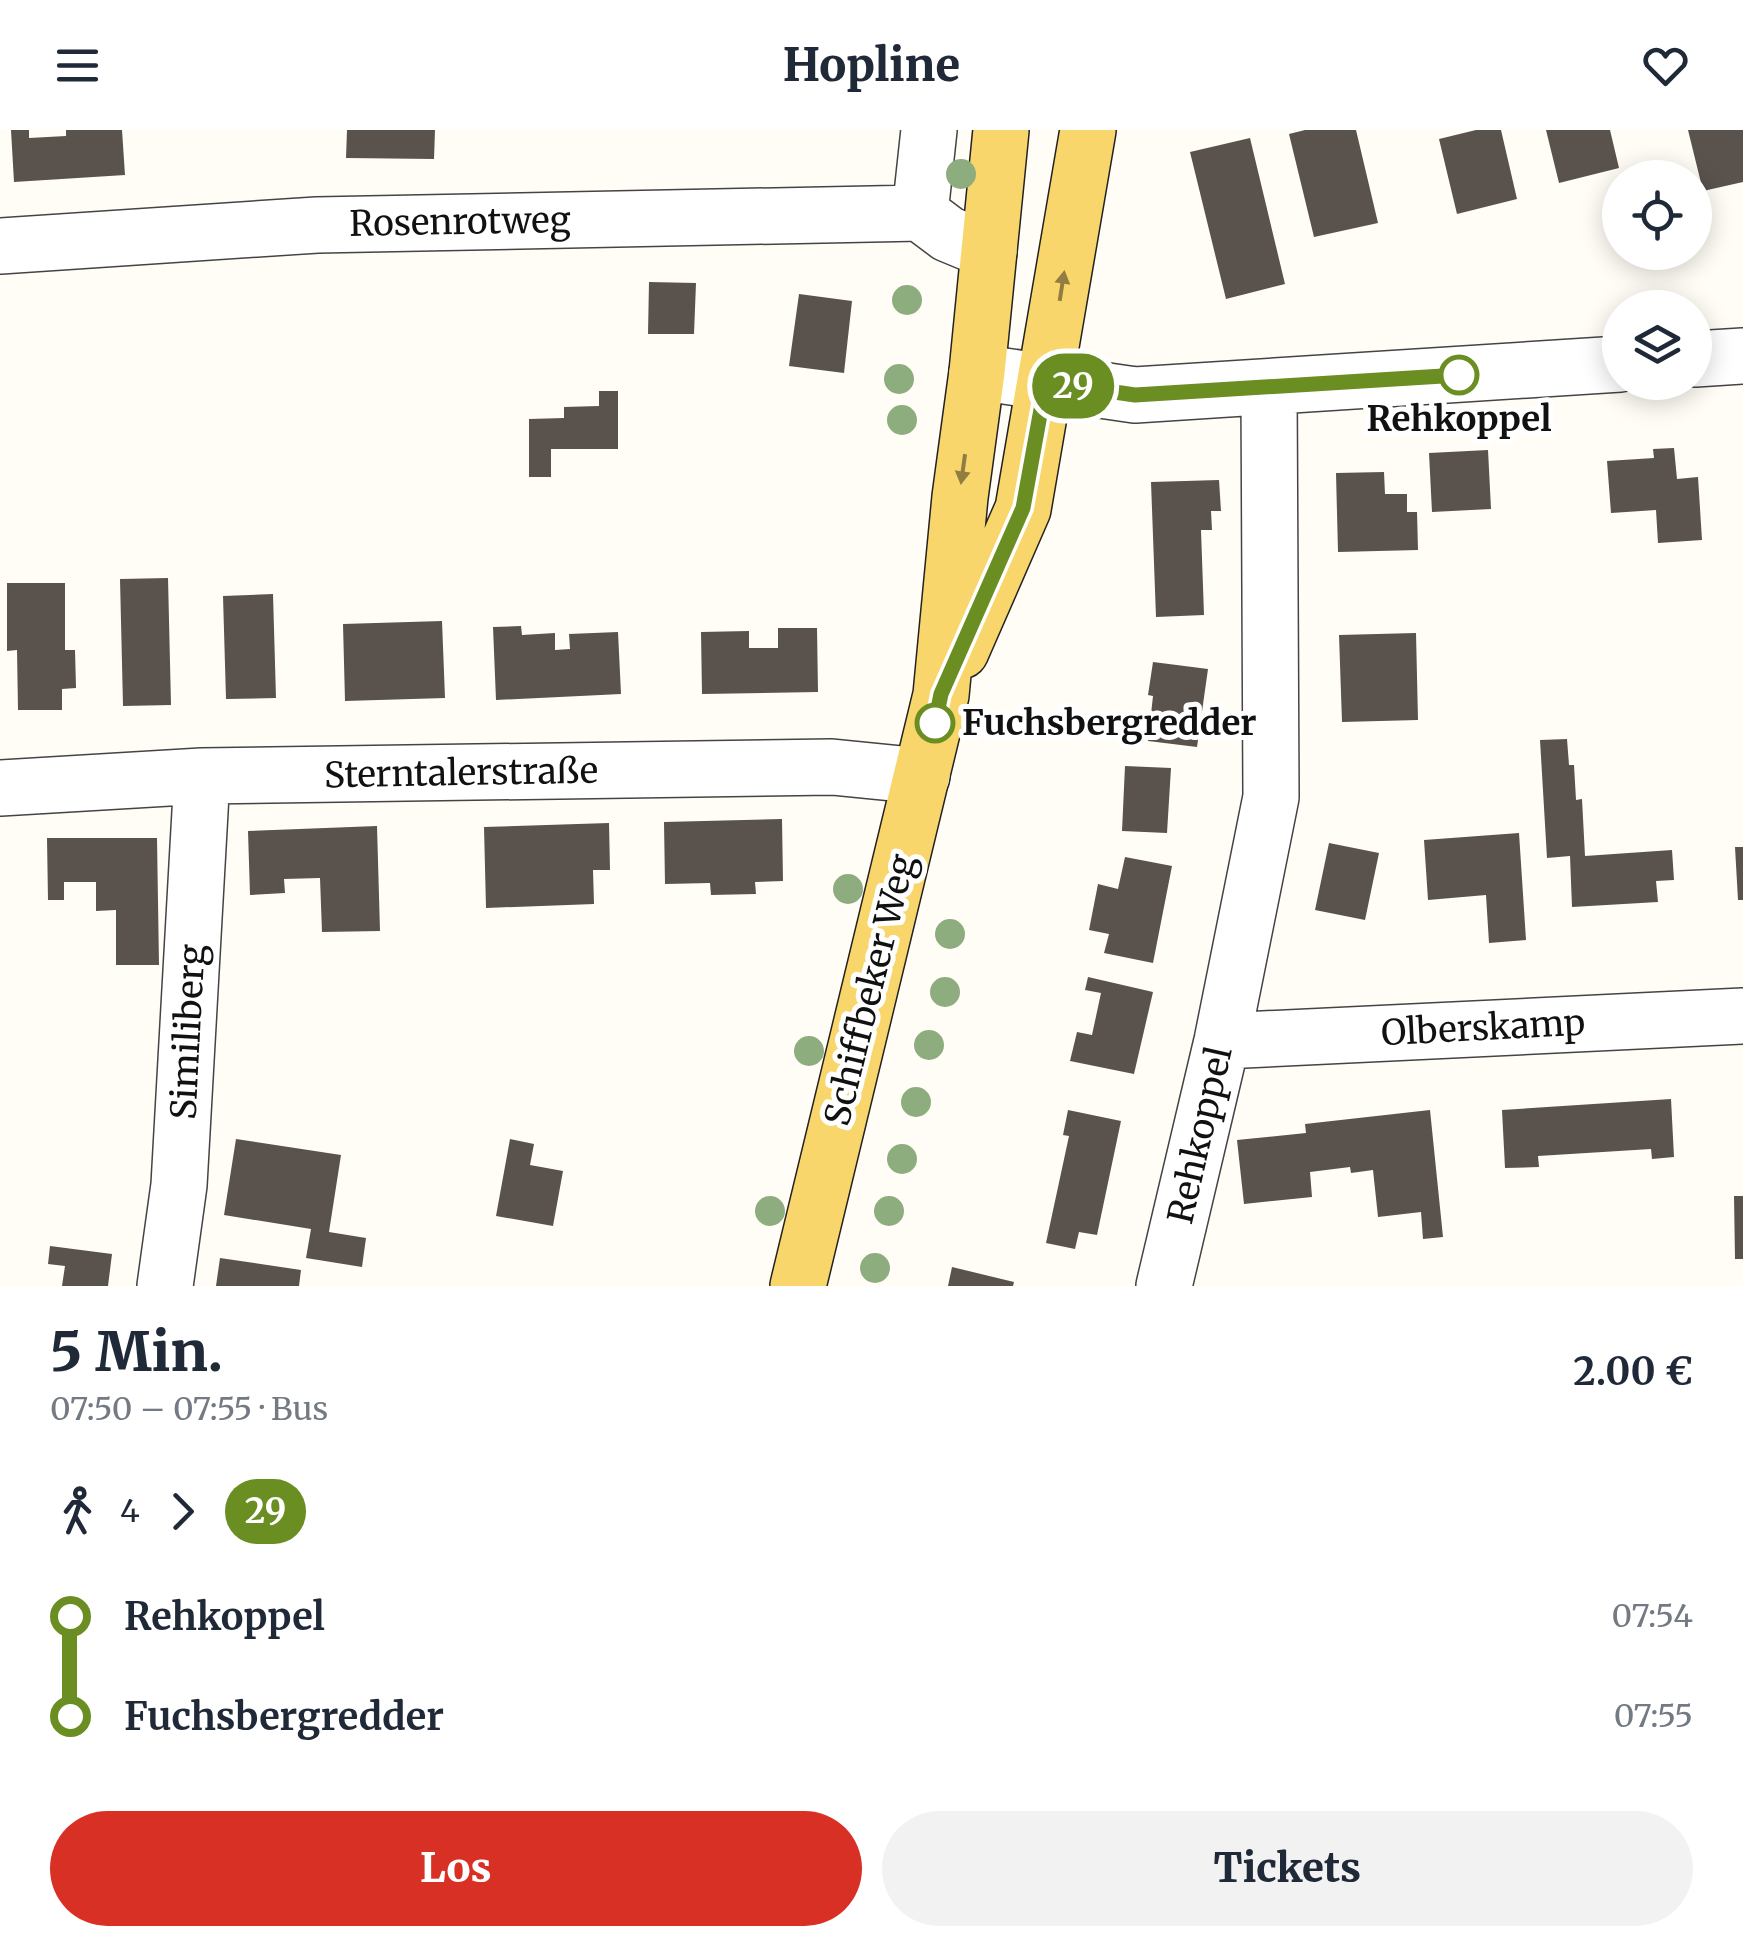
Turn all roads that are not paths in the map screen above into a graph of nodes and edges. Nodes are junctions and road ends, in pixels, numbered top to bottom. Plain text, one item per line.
1 (929, 130) edge
2 (1001, 130) edge
3 (1088, 130) edge
4 (920, 214) junction
5 (0, 246) edge
6 (989, 251) junction
7 (1743, 356) edge
8 (1712, 358) edge
9 (1602, 365) edge
10 (977, 372) junction
11 (1046, 382) junction
12 (1269, 388) junction
13 (941, 694) junction
14 (202, 776) junction
15 (922, 776) junction
16 (0, 788) edge
17 (1743, 1016) edge
18 (1222, 1041) junction
19 (165, 1286) edge
20 (798, 1286) edge
21 (1164, 1286) edge

1 - 4 street
2 - 6 main road, Schiffbeker Weg
11 -> 3 main road, Schiffbeker Weg
4 - 5 street, Rosenrotweg
4 - 6 street
6 - 10 main road, Schiffbeker Weg
7 - 8 street
9 - 12 street
10 - 11 street
10 -> 13 main road, Schiffbeker Weg
11 - 12 street
11 - 13 main road, Schiffbeker Weg
12 - 18 street, Rehkoppel
13 - 15 main road, Schiffbeker Weg
14 - 15 street, Sterntalerstraße
14 - 16 street, Sterntalerstraße
14 - 19 street, Similiberg
15 - 20 main road, Schiffbeker Weg
17 - 18 street, Olberskamp
18 - 21 street, Rehkoppel

